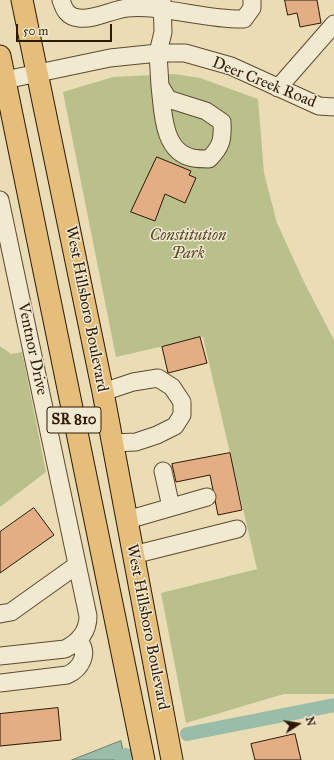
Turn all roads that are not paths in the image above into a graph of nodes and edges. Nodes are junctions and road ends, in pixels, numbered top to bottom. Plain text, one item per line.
1 (22, 0) edge
2 (61, 0) edge
3 (252, 0) edge
4 (162, 5) edge
5 (334, 24) edge
6 (158, 53) junction
7 (0, 56) edge
8 (38, 74) junction
9 (5, 80) junction
10 (160, 86) junction
11 (278, 88) junction
12 (334, 107) edge
13 (0, 200) edge
14 (2, 220) edge
15 (103, 392) junction
16 (112, 443) junction
17 (162, 471) dead end
18 (208, 497) dead end
19 (171, 507) junction
20 (127, 520) junction
21 (236, 528) dead end
22 (133, 555) junction
23 (77, 565) junction
24 (0, 614) edge
25 (78, 640) junction
26 (0, 656) edge
27 (0, 683) edge
28 (144, 760) edge
29 (172, 760) edge

1 - 8 main road, West Hillsboro Boulevard / SR 810
2 - 4 street
3 - 4 street
4 - 6 street
5 - 11 street
6 - 8 street, Deer Creek Road
6 - 10 street
6 - 11 street, Deer Creek Road
7 - 9 main road, West Hillsboro Boulevard / SR 810
8 - 9 street, Deer Creek Road
8 - 15 main road, West Hillsboro Boulevard / SR 810
9 - 28 main road, West Hillsboro Boulevard / SR 810
10 - 10 street
11 - 12 street, Deer Creek Road
13 - 14 street, Ventnor Drive
14 - 23 street, Ventnor Drive
15 - 16 main road, West Hillsboro Boulevard / SR 810
15 - 16 street
16 - 20 main road, West Hillsboro Boulevard / SR 810
17 - 19 street
18 - 19 street
19 - 20 street
20 - 22 main road, West Hillsboro Boulevard / SR 810
21 - 22 street
22 - 29 main road, West Hillsboro Boulevard / SR 810
23 - 24 street
23 - 25 street, Ventnor Drive
25 - 26 street
25 - 27 street

